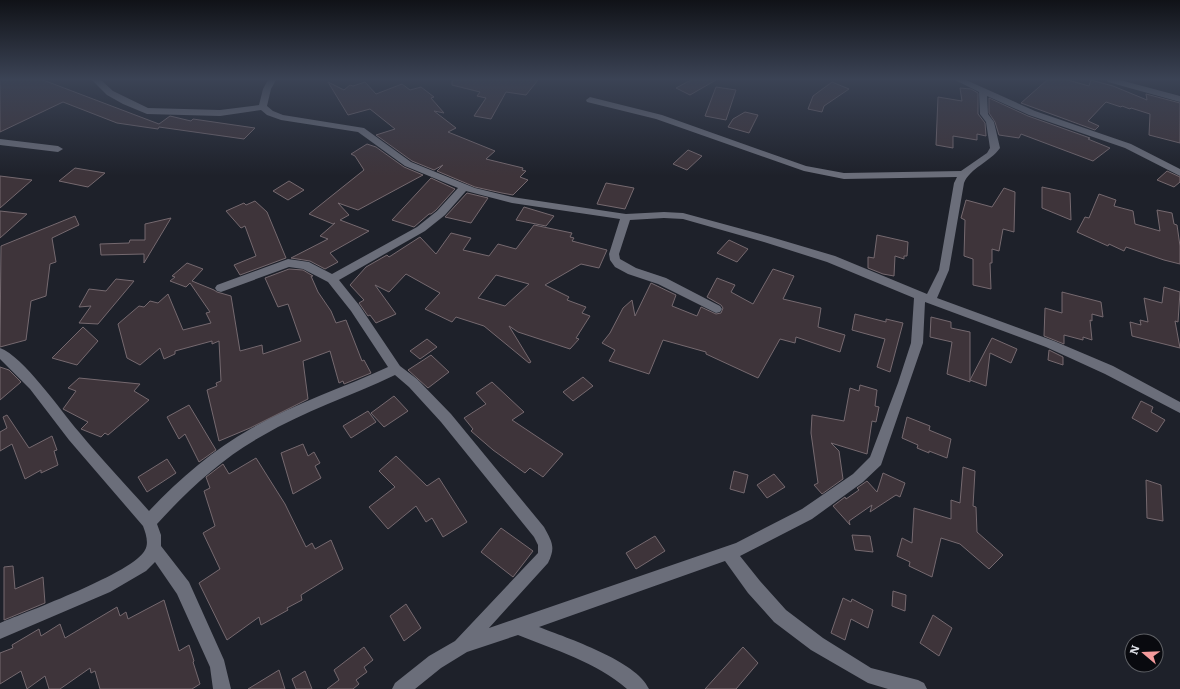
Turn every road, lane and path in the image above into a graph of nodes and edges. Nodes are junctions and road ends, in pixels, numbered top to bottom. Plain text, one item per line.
1 (199, 112) edge
2 (226, 112) edge
3 (269, 112) edge
4 (639, 112) edge
5 (984, 112) edge
6 (1030, 112) edge
7 (0, 142) edge
8 (58, 149) dead end
9 (1180, 173) edge
10 (963, 174) junction
11 (465, 187) junction
12 (626, 217) junction
13 (332, 280) junction
14 (221, 288) dead end
15 (925, 298) junction
16 (716, 309) dead end
17 (0, 353) edge
18 (396, 369) junction
19 (1180, 408) edge
20 (149, 522) junction
21 (154, 548) junction
22 (728, 553) junction
23 (519, 627) junction
24 (0, 631) edge
25 (461, 647) junction
26 (222, 689) edge
27 (401, 689) edge
28 (640, 689) edge
29 (918, 689) edge

1 - 2 street
3 - 11 street
4 - 10 street
5 - 10 street
6 - 9 street
7 - 8 street
10 - 15 street
11 - 12 street
11 - 13 street
12 - 15 street
12 - 16 street
13 - 14 street
13 - 18 street
15 - 19 street
15 - 22 street
17 - 20 street
18 - 20 street
18 - 25 street
20 - 21 street
21 - 24 street
21 - 26 street
22 - 23 street
22 - 29 street
23 - 25 street
23 - 28 street
25 - 27 street

